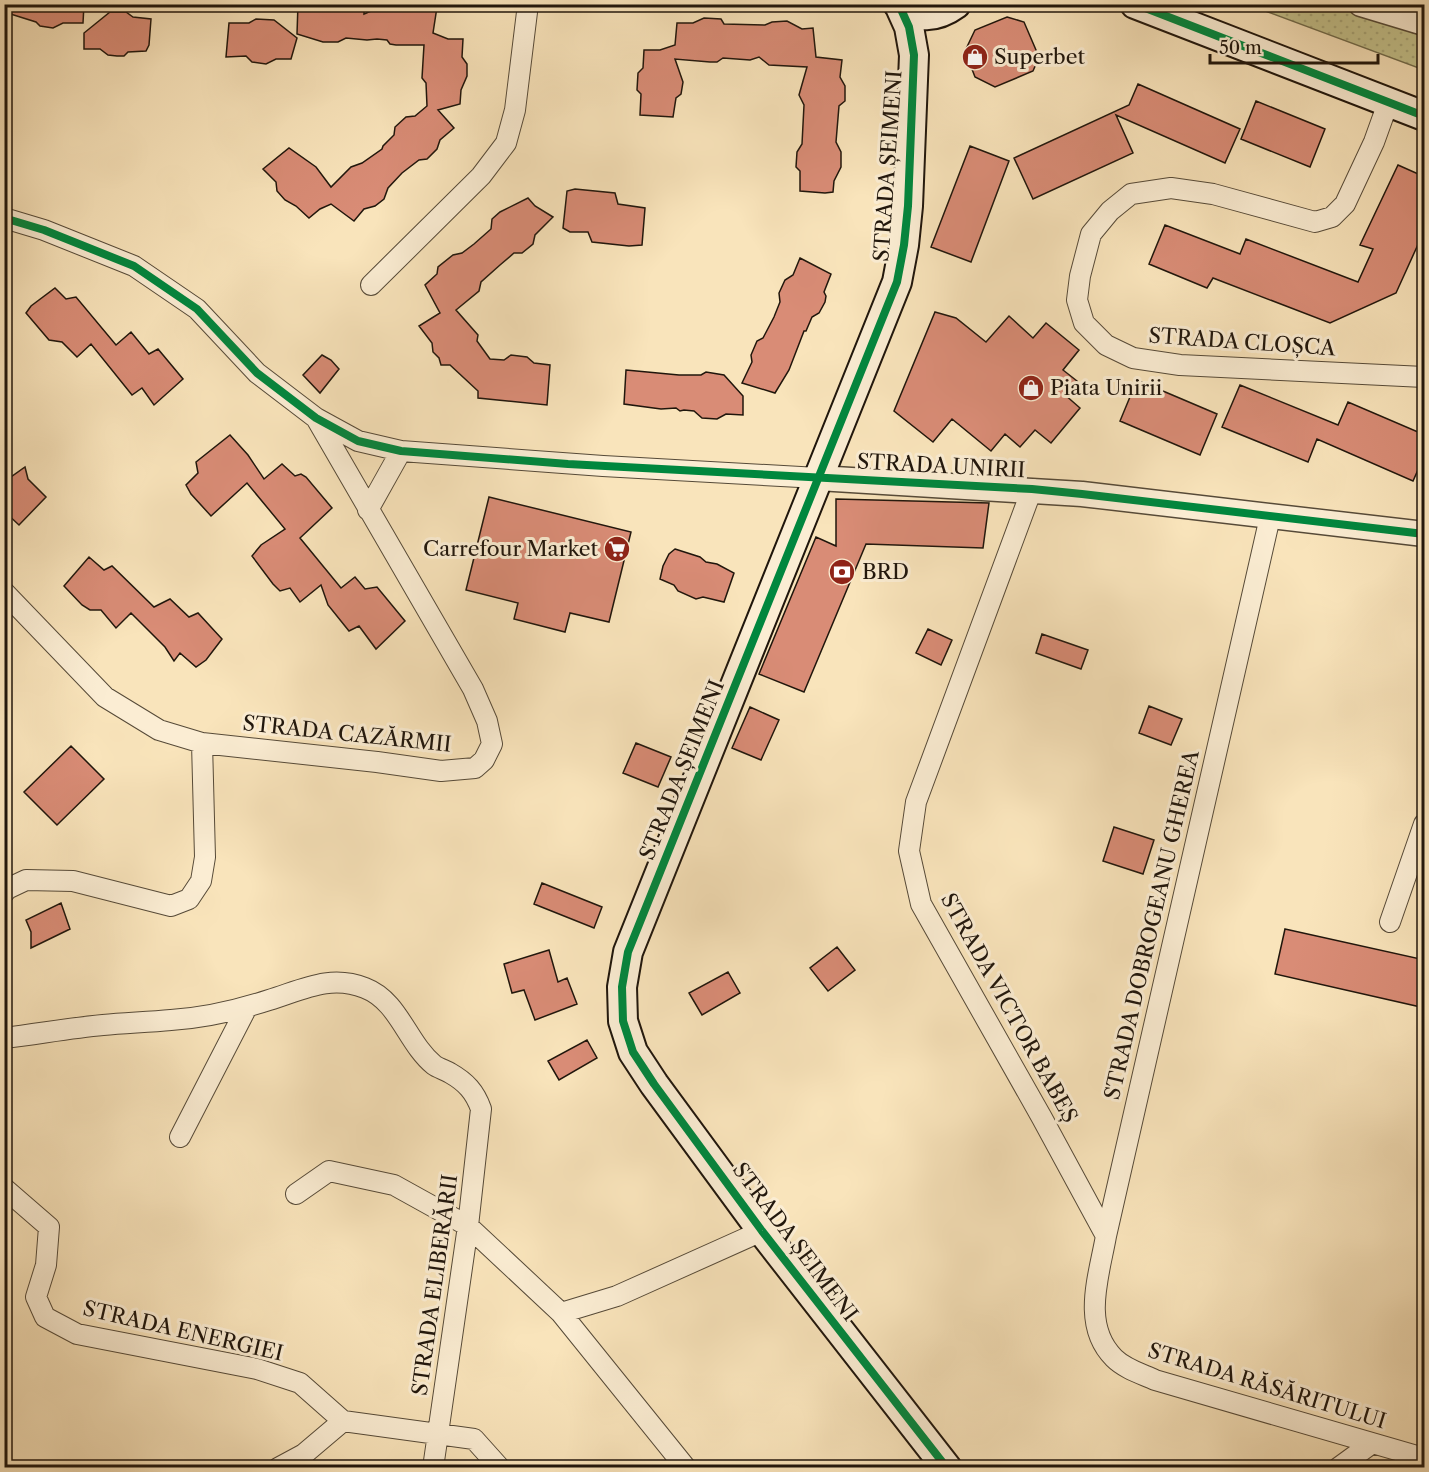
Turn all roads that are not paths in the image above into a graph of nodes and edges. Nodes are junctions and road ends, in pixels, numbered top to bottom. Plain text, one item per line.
1 (528, 4) edge
2 (1135, 4) edge
3 (1361, 4) edge
4 (899, 6) edge
5 (950, 8) edge
6 (1425, 23) edge
7 (914, 56) junction
8 (1388, 103) junction
9 (1425, 116) edge
10 (4, 218) edge
11 (371, 285) dead end
12 (1425, 377) edge
13 (316, 418) junction
14 (401, 452) junction
15 (818, 478) junction
16 (1032, 489) junction
17 (368, 510) junction
18 (1270, 517) junction
19 (1425, 534) edge
20 (4, 592) edge
21 (202, 743) junction
22 (1425, 825) edge
23 (4, 893) edge
24 (1390, 922) dead end
25 (247, 1007) junction
26 (4, 1038) edge
27 (180, 1137) dead end
28 (4, 1188) edge
29 (296, 1194) dead end
30 (468, 1226) junction
31 (762, 1231) junction
32 (1106, 1236) junction
33 (561, 1313) junction
34 (1103, 1345) joint
35 (343, 1421) junction
36 (439, 1434) junction
37 (1371, 1444) junction
38 (1425, 1458) edge
39 (278, 1467) edge
40 (433, 1467) edge
41 (500, 1467) edge
42 (686, 1467) edge
43 (947, 1467) edge
44 (1338, 1467) edge

1 - 11 street
2 - 8 main road
3 - 6 street
4 - 5 main road
4 - 7 main road, STRADA ȘEIMENI
5 - 7 main road, STRADA ȘEIMENI
7 - 15 main road, STRADA ȘEIMENI
8 - 9 main road
8 - 12 street, STRADA CLOȘCA
10 - 13 street
13 - 14 street, STRADA UNIRII
13 - 17 street, STRADA CAZĂRMII
14 - 15 street, STRADA UNIRII
14 - 17 street
15 - 16 street, STRADA UNIRII
15 - 31 main road, STRADA ȘEIMENI
16 - 18 street, STRADA UNIRII
16 - 32 street, STRADA VICTOR BABEȘ
17 - 21 street, STRADA CAZĂRMII
18 - 19 street, STRADA UNIRII
18 - 32 street, STRADA DOBROGEANU GHEREA
20 - 21 street, STRADA CAZĂRMII
21 - 23 street
22 - 24 street
25 - 26 street
25 - 27 street
25 - 30 street, STRADA ELIBERĂRII
28 - 35 street, STRADA ENERGIEI
29 - 30 street
30 - 33 street
30 - 36 street, STRADA ELIBERĂRII
31 - 33 street
31 - 43 main road, STRADA ȘEIMENI
32 - 34 street, STRADA DOBROGEANU GHEREA
33 - 42 street
34 - 37 street, STRADA RĂSĂRITULUI
35 - 36 street
35 - 39 street
36 - 40 street, STRADA ELIBERĂRII
36 - 41 street
37 - 38 street, STRADA RĂSĂRITULUI
37 - 44 street

